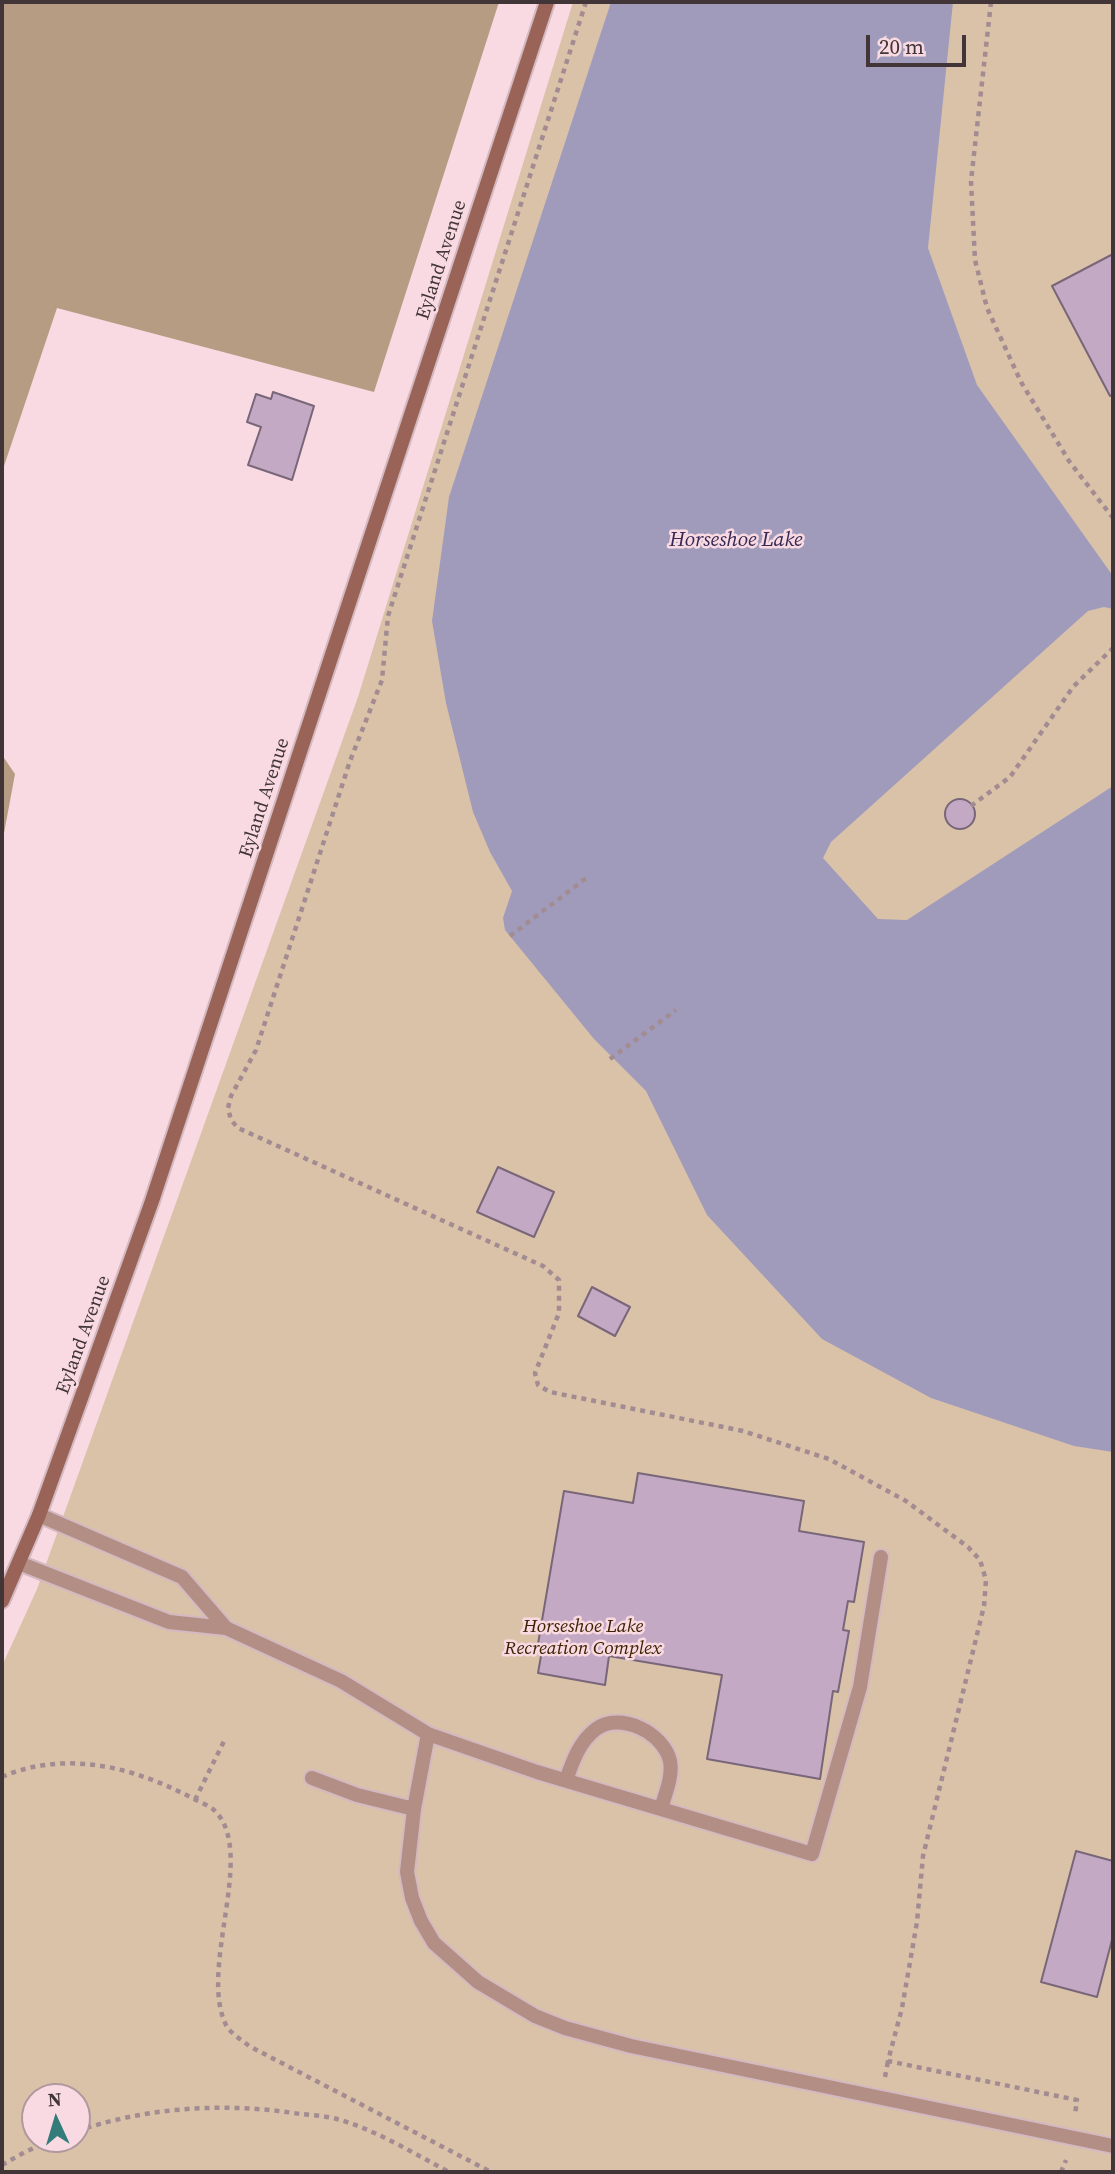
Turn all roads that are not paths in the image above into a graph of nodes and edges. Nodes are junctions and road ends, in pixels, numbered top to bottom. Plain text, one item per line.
1 (547, 2) edge
2 (39, 1515) junction
3 (881, 1557) dead end
4 (19, 1563) junction
5 (2, 1601) edge
6 (226, 1628) junction
7 (428, 1734) junction
8 (312, 1778) dead end
9 (566, 1780) junction
10 (414, 1809) junction
11 (661, 1809) junction
12 (1113, 2146) edge

1 - 2 street, Eyland Avenue
2 - 4 street, Eyland Avenue
2 - 6 lane
3 - 11 lane
4 - 5 street, Eyland Avenue
4 - 6 lane
6 - 7 lane
7 - 9 lane
7 - 10 lane
8 - 10 lane
9 - 11 lane
9 - 11 lane
10 - 12 lane

